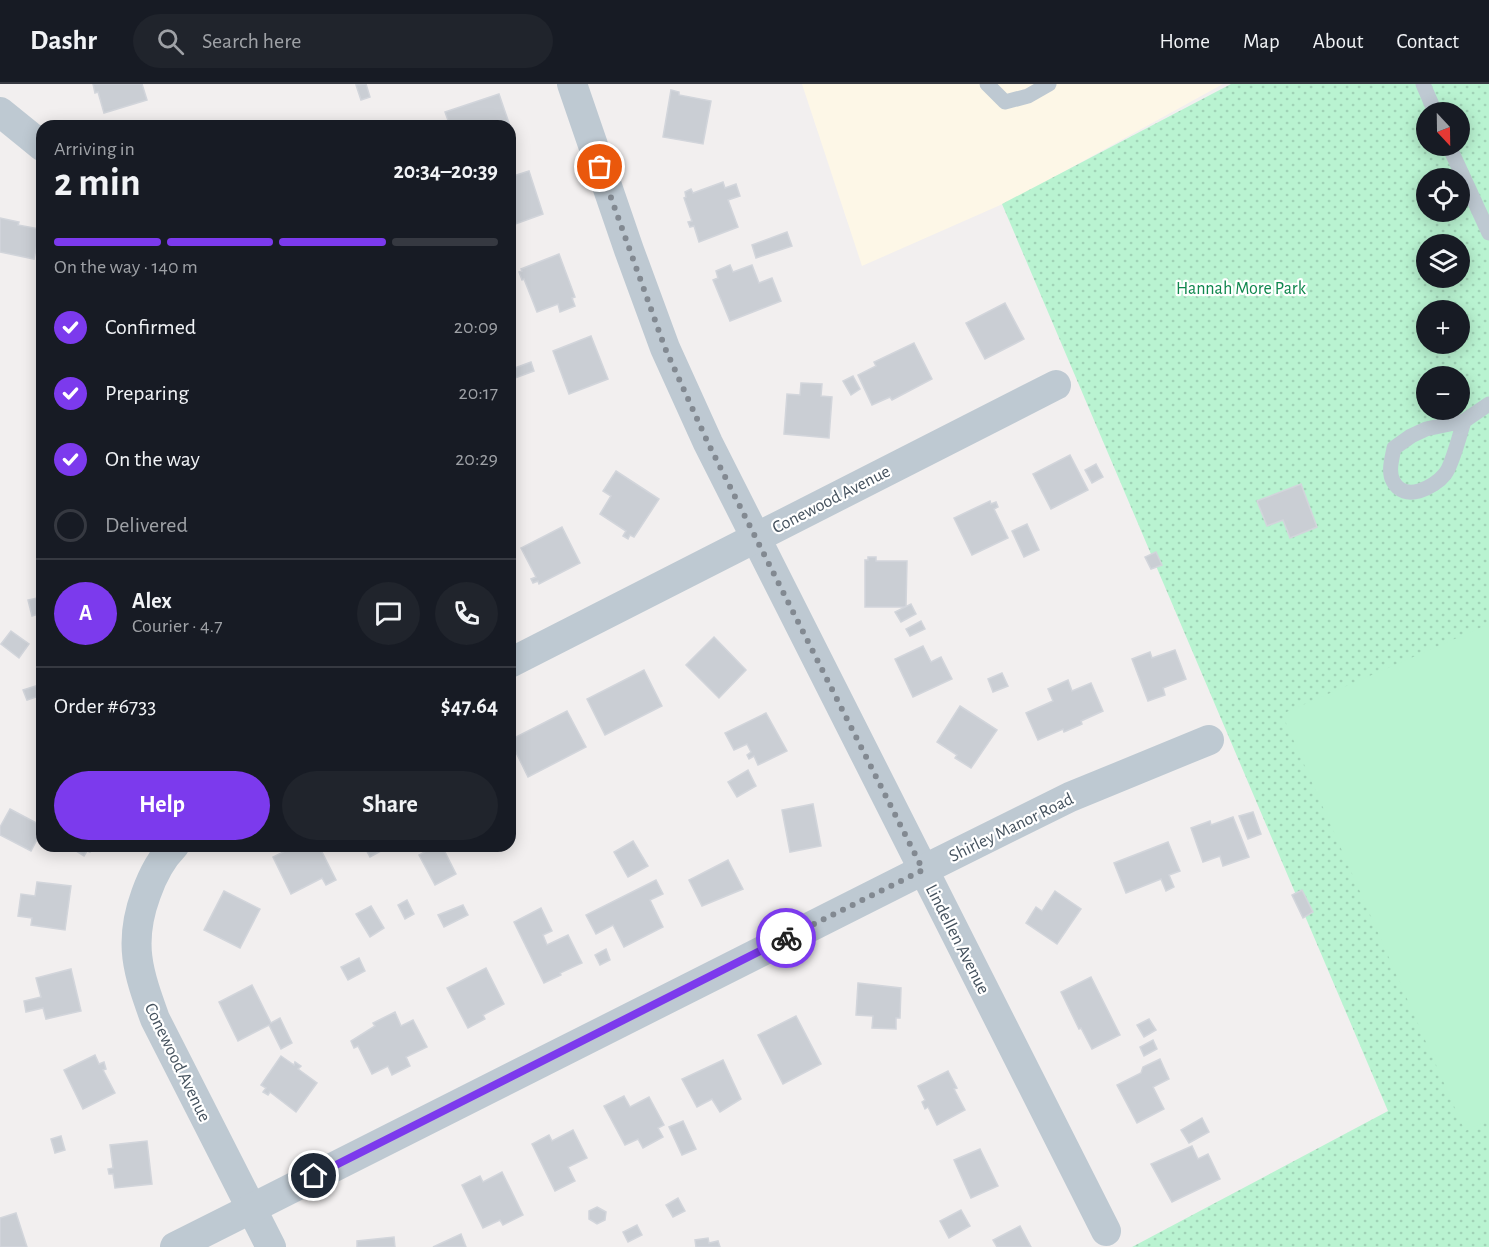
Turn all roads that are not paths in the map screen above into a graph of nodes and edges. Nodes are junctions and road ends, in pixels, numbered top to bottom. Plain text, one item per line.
1 (572, 84) edge
2 (987, 84) edge
3 (1049, 84) edge
4 (1423, 84) edge
5 (1431, 102) edge
6 (0, 112) edge
7 (36, 141) edge
8 (1454, 156) edge
9 (1489, 234) edge
10 (1056, 385) dead end
11 (1489, 404) edge
12 (1464, 421) junction
13 (755, 538) junction
14 (516, 660) edge
15 (1209, 740) dead end
16 (168, 852) edge
17 (923, 870) junction
18 (251, 1207) junction
19 (1106, 1231) dead end
20 (175, 1247) edge
21 (271, 1247) edge

1 - 13 street, Lindellen Avenue
2 - 3 lane
4 - 5 lane
6 - 7 street
8 - 9 lane
10 - 13 street, Conewood Avenue
11 - 12 lane
12 - 12 lane
13 - 14 street, Conewood Avenue
13 - 17 street, Lindellen Avenue
15 - 17 street, Shirley Manor Road
16 - 18 street, Conewood Avenue
17 - 18 street, Shirley Manor Road
17 - 19 street, Lindellen Avenue
18 - 20 street, Shirley Manor Road
18 - 21 street, Conewood Avenue

